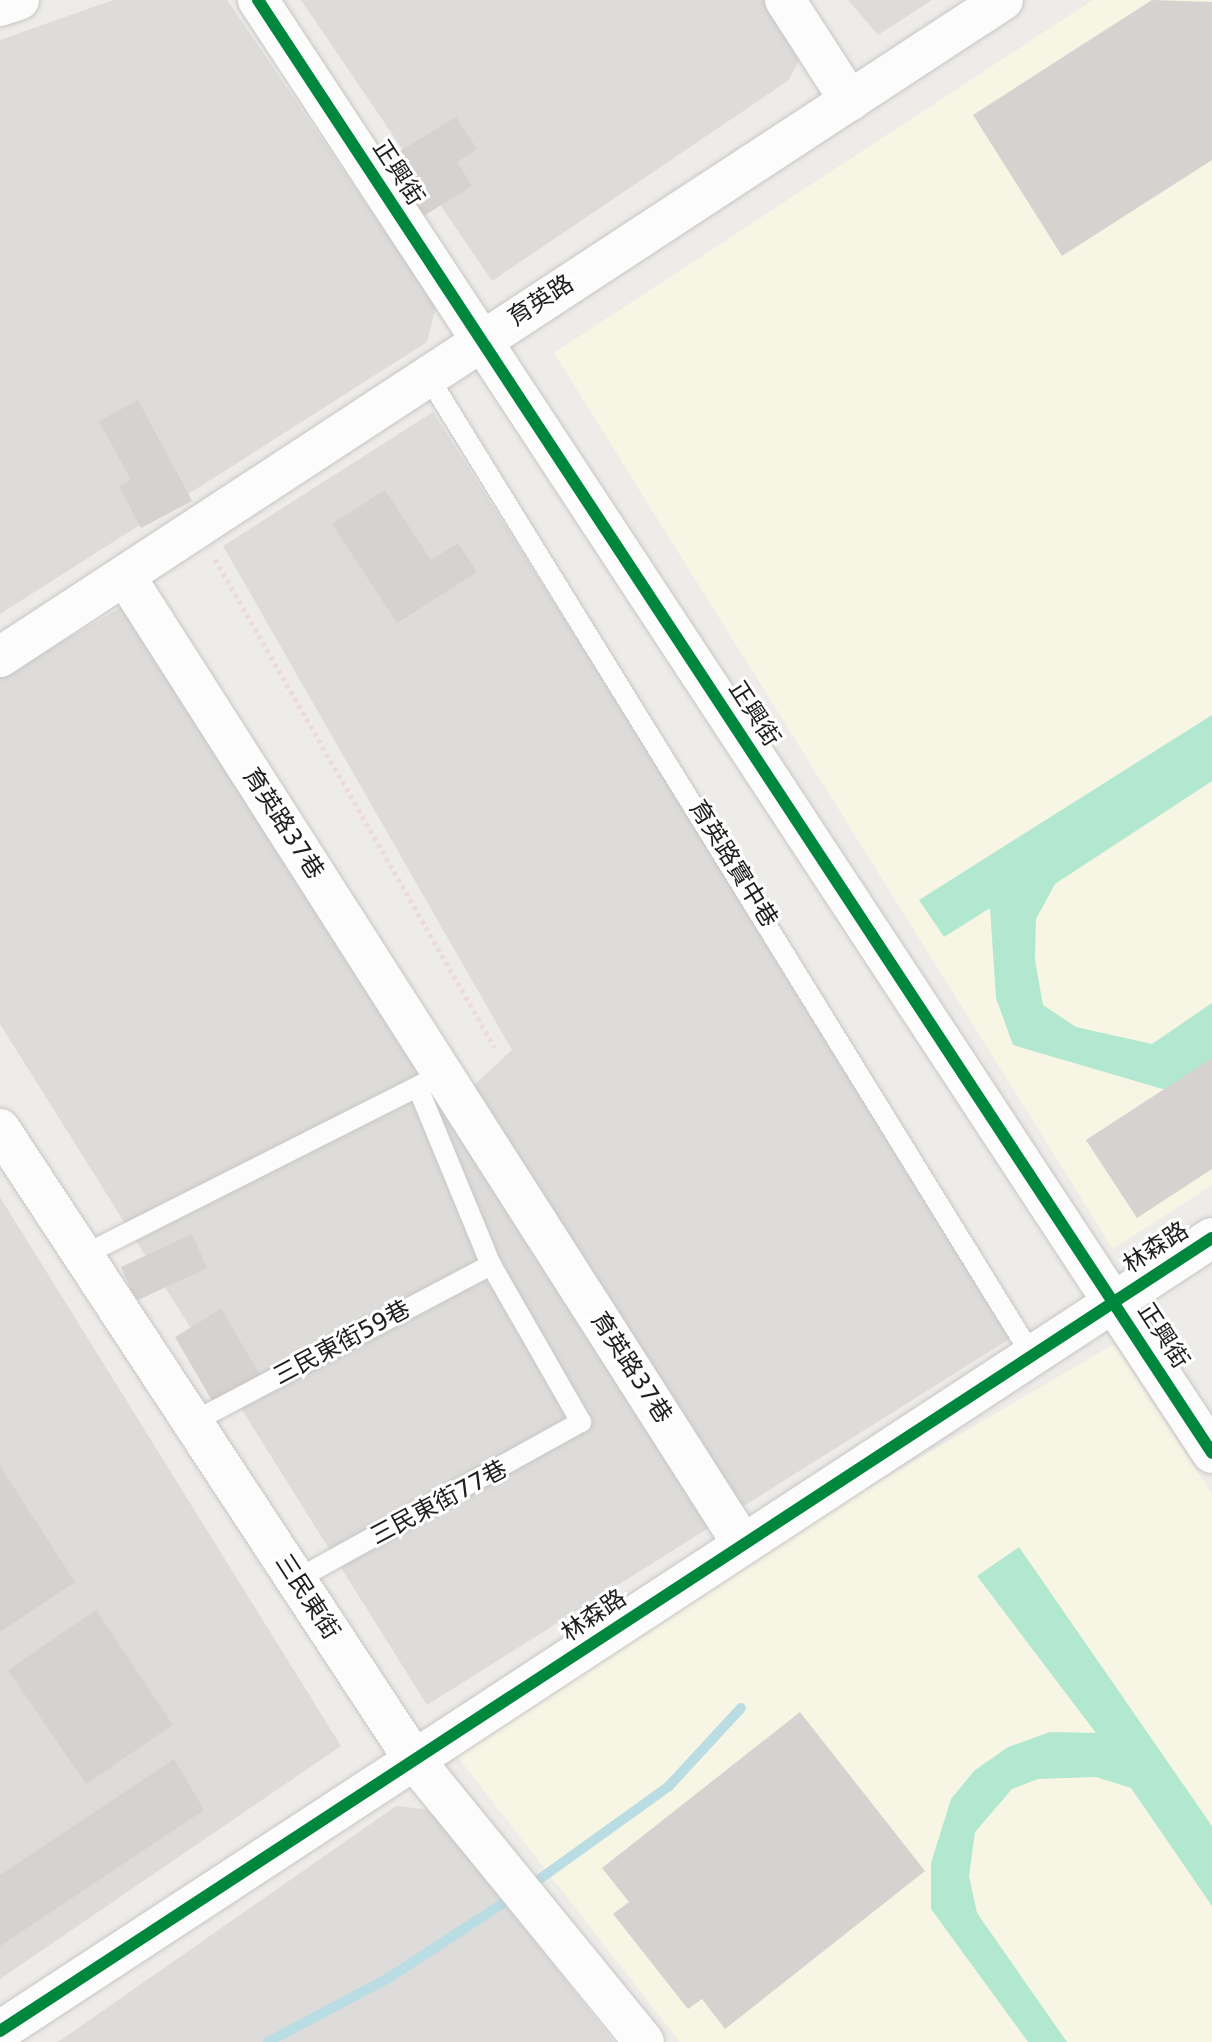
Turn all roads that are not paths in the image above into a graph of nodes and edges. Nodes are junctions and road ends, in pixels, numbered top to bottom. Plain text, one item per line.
1 (19, 0) edge
2 (258, 0) edge
3 (785, 0) edge
4 (1003, 0) edge
5 (0, 6) edge
6 (850, 101) junction
7 (481, 340) junction
8 (429, 378) junction
9 (125, 576) junction
10 (0, 657) edge
11 (430, 1080) junction
12 (0, 1129) edge
13 (1212, 1238) edge
14 (84, 1255) junction
15 (491, 1265) junction
16 (1115, 1301) junction
17 (1031, 1354) junction
18 (193, 1422) junction
19 (1212, 1453) edge
20 (742, 1543) junction
21 (296, 1580) junction
22 (415, 1761) junction
23 (0, 2033) edge
24 (5, 2042) edge
25 (644, 2042) edge

1 - 5 street
2 - 7 street, 正興街
3 - 6 street
4 - 6 street, 育英路
6 - 7 street, 育英路
7 - 8 street, 育英路
7 - 16 street, 正興街
8 - 9 street, 育英路
8 - 17 lane, 育英路實中巷
9 - 10 street, 育英路
9 - 11 street, 育英路37巷
11 - 14 lane
11 - 15 lane
11 - 20 street, 育英路37巷
12 - 14 street, 三民東街
13 - 16 street, 林森路
14 - 18 street, 三民東街
15 - 18 lane, 三民東街59巷
15 - 21 lane, 三民東街77巷
16 - 17 street, 林森路
16 - 19 street, 正興街
17 - 20 street, 林森路
18 - 21 street, 三民東街
20 - 22 street, 林森路
21 - 22 street, 三民東街
22 - 23 street, 林森路
22 - 25 street, 三民東街
23 - 24 lane

